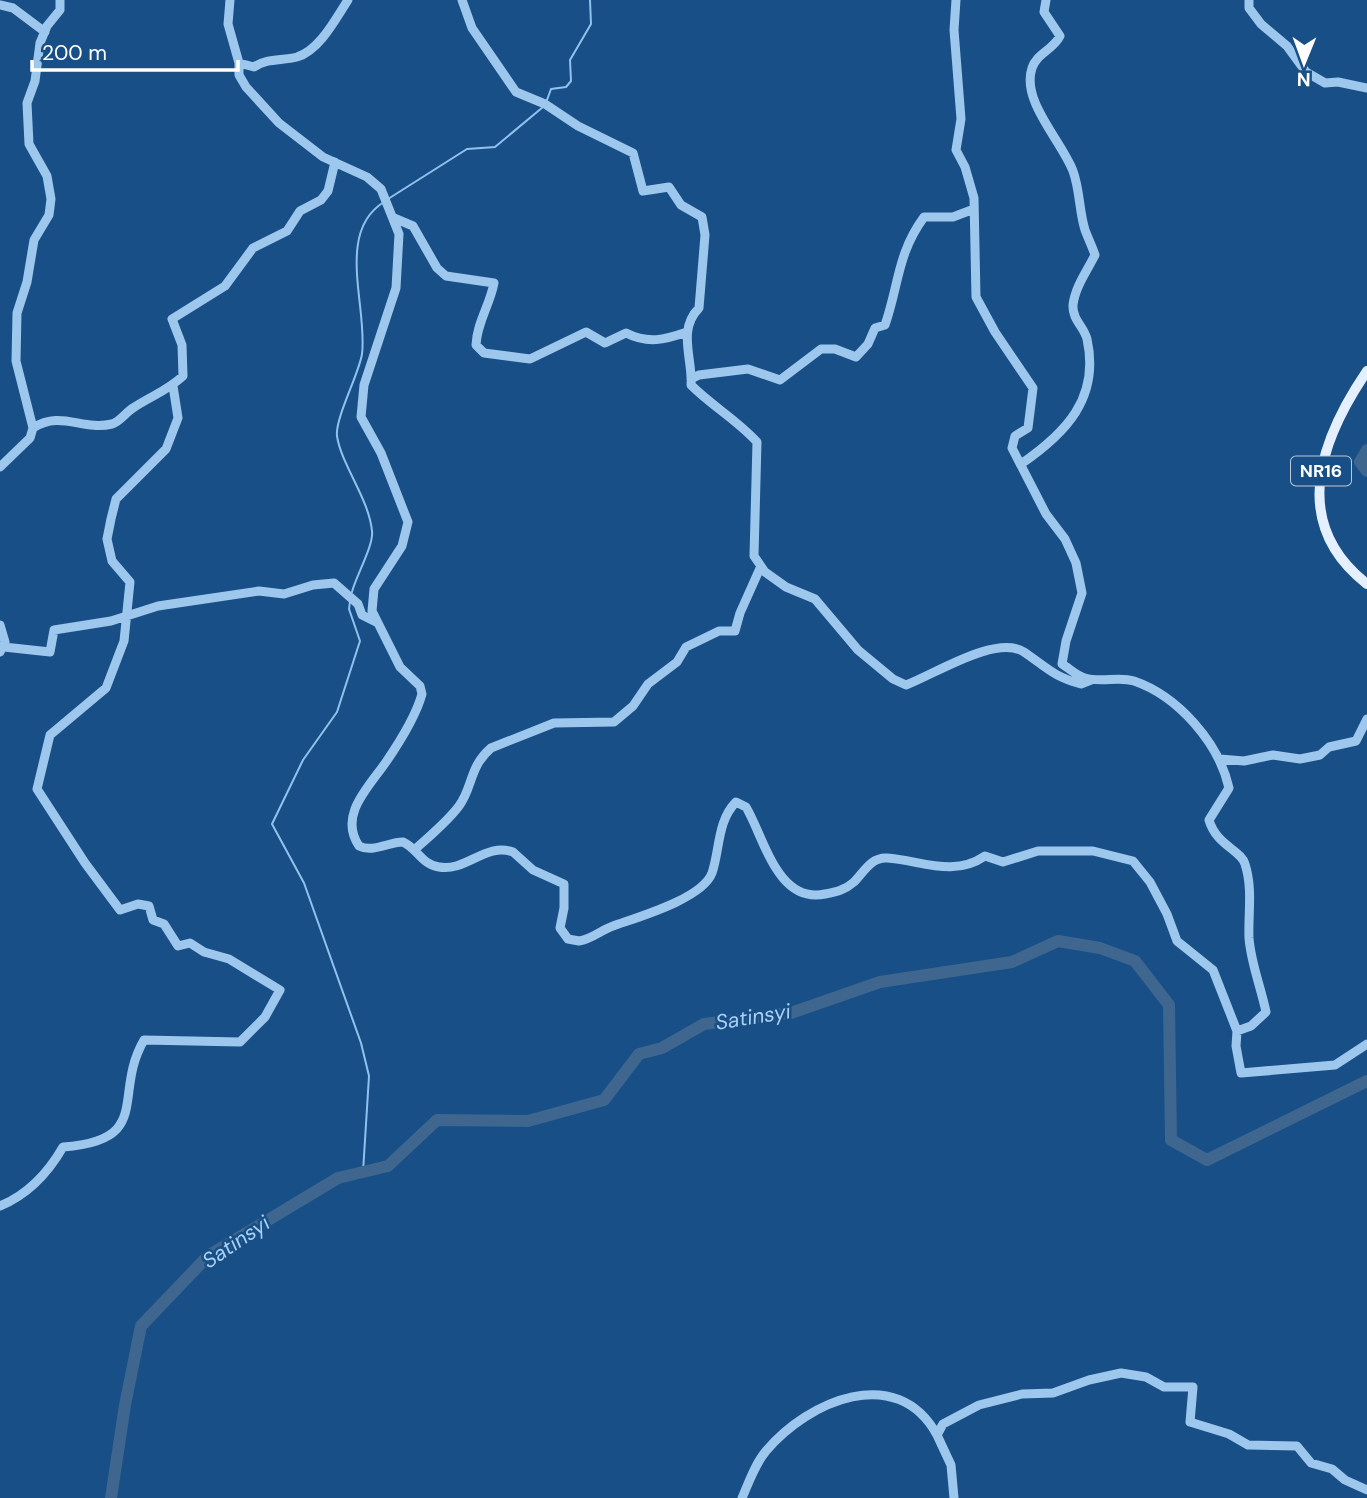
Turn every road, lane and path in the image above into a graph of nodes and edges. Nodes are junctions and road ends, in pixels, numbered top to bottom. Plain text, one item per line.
1 (60, 0) edge
2 (230, 0) edge
3 (348, 0) edge
4 (462, 0) edge
5 (956, 0) edge
6 (1046, 0) edge
7 (1249, 0) edge
8 (0, 5) edge
9 (45, 32) junction
10 (239, 62) junction
11 (1367, 88) edge
12 (335, 162) junction
13 (974, 209) junction
14 (394, 218) junction
15 (687, 332) junction
16 (1367, 371) edge
17 (691, 380) junction
18 (173, 386) junction
19 (33, 428) junction
20 (1021, 464) junction
21 (0, 467) edge
22 (761, 566) junction
23 (1367, 584) edge
24 (125, 618) junction
25 (378, 623) junction
26 (0, 625) edge
27 (2, 650) edge
28 (1093, 678) junction
29 (1367, 719) edge
30 (1220, 759) junction
31 (414, 850) junction
32 (1237, 1031) junction
33 (1367, 1044) edge
34 (0, 1206) edge
35 (937, 1435) junction
36 (1367, 1490) edge
37 (742, 1498) edge
38 (954, 1498) edge

1 - 9 street
2 - 10 street
3 - 10 street
4 - 15 street
5 - 13 street
6 - 20 street
7 - 11 street
8 - 9 street
9 - 19 street
10 - 12 street
12 - 14 street
12 - 18 street
13 - 17 street
13 - 20 street
14 - 15 street
14 - 25 street
15 - 17 street
16 - 23 main road, NR16
17 - 22 street
18 - 19 street
18 - 24 street
19 - 21 street
20 - 28 street
22 - 28 street
22 - 31 street
24 - 25 street
24 - 27 street
24 - 34 street
25 - 31 street
26 - 27 street
28 - 30 street
29 - 30 street
30 - 32 street
31 - 32 street
32 - 33 street
35 - 36 street
35 - 37 street
35 - 38 street

